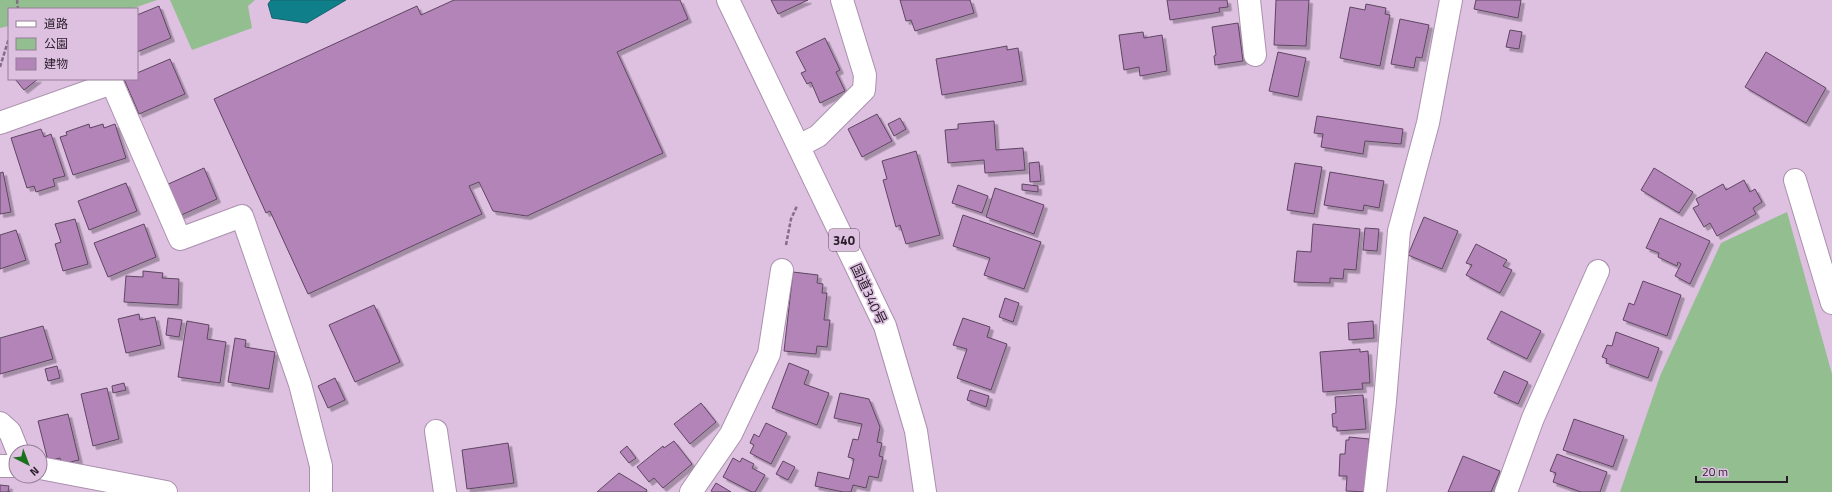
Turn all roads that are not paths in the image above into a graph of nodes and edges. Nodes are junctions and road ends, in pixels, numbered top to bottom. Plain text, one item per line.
1 (728, 0) edge
2 (842, 0) edge
3 (1250, 0) edge
4 (1451, 0) edge
5 (1255, 54) dead end
6 (0, 122) edge
7 (799, 146) junction
8 (1795, 180) dead end
9 (782, 270) road end
10 (1598, 271) dead end
11 (1832, 303) edge
12 (0, 423) edge
13 (436, 431) dead end
14 (15, 444) edge
15 (48, 470) edge
16 (157, 491) edge
17 (321, 492) edge
18 (445, 492) edge
19 (691, 492) edge
20 (925, 492) edge
21 (1375, 492) edge
22 (1506, 492) edge

1 - 7 main road, 国道340号 / 340
2 - 7 main road
3 - 5 main road
4 - 21 main road
6 - 17 main road
7 - 20 main road, 国道340号 / 340
8 - 11 main road
9 - 19 main road
10 - 22 main road
12 - 14 main road
13 - 18 main road
15 - 16 main road

